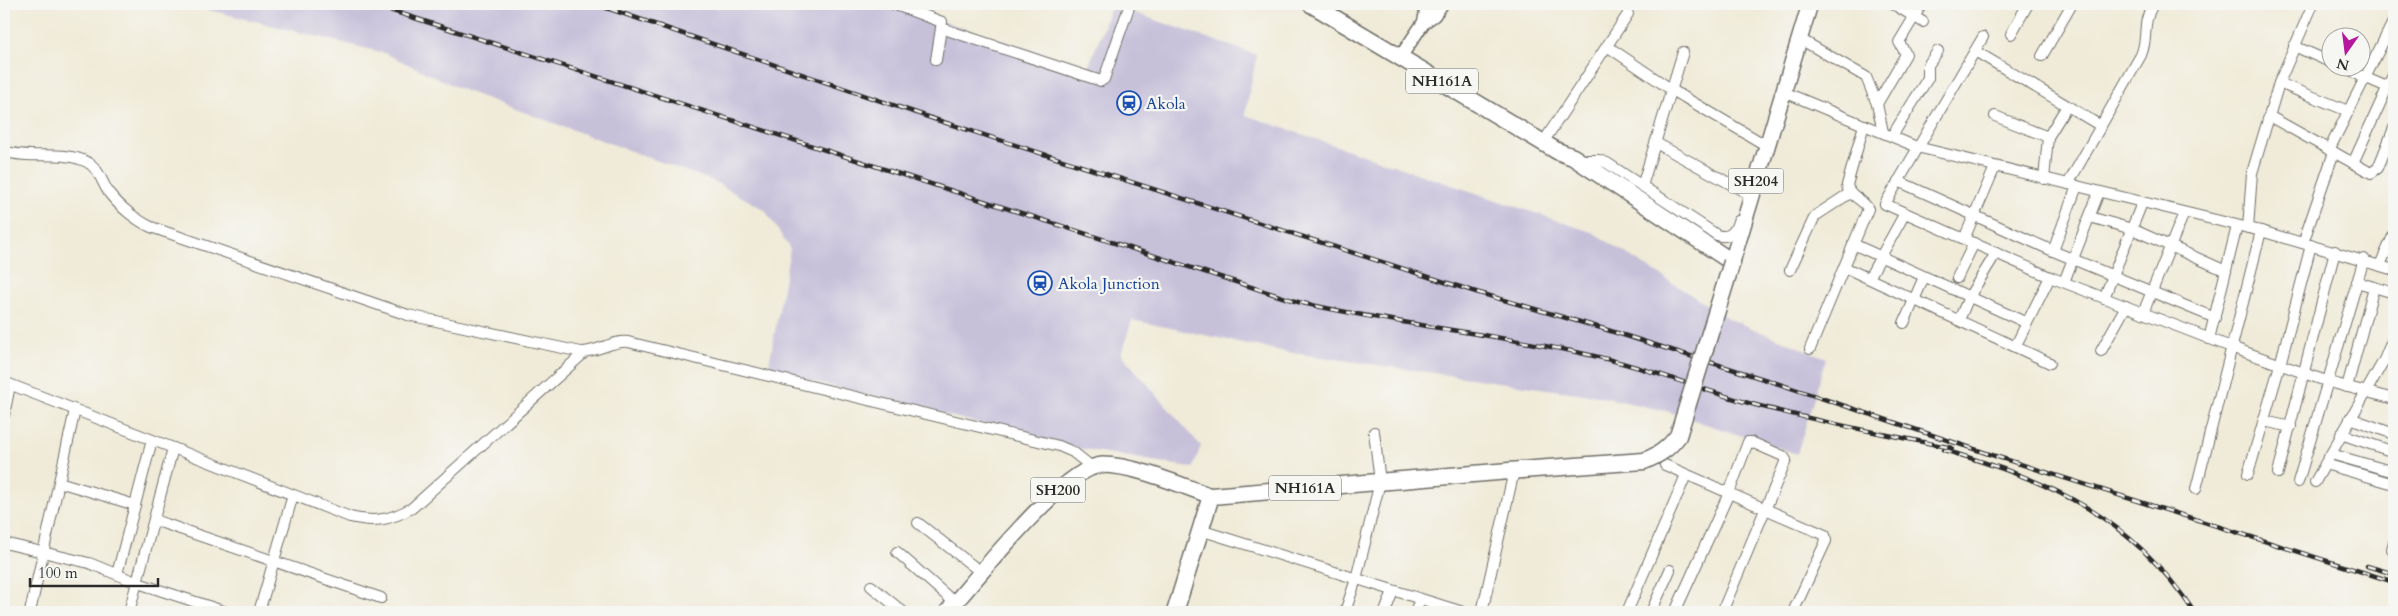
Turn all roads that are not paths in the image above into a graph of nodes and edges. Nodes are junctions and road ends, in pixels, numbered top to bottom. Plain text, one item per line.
1 (893, 4) edge
2 (1130, 4) edge
3 (1311, 4) edge
4 (1328, 4) edge
5 (1431, 4) edge
6 (1442, 4) edge
7 (1810, 4) edge
8 (1893, 4) edge
9 (1922, 4) edge
10 (2028, 4) edge
11 (2072, 4) edge
12 (2153, 4) edge
13 (2313, 4) edge
14 (1628, 14) dead end
15 (1919, 20) junction
16 (2394, 20) edge
17 (1424, 22) junction
18 (941, 28) junction
19 (2011, 34) dead end
20 (1983, 37) dead end
21 (1800, 39) junction
22 (1607, 46) junction
23 (2294, 46) junction
24 (1975, 50) junction
25 (1938, 51) dead end
26 (1683, 52) dead end
27 (1403, 53) junction
28 (2042, 56) dead end
29 (2320, 58) edge
30 (936, 60) dead end
31 (2370, 67) edge
32 (2394, 73) edge
33 (2364, 78) edge
34 (2367, 78) edge
35 (2279, 83) junction
36 (2391, 88) edge
37 (1672, 90) junction
38 (1783, 96) junction
39 (1877, 104) junction
40 (2067, 106) junction
41 (2348, 111) junction
42 (1995, 116) dead end
43 (2269, 116) junction
44 (1864, 125) junction
45 (2101, 126) junction
46 (2394, 128) edge
47 (1887, 134) junction
48 (1548, 135) junction
49 (2048, 137) junction
50 (1656, 143) junction
51 (1762, 143) junction
52 (1917, 147) junction
53 (4, 151) edge
54 (2331, 151) junction
55 (1575, 159) junction
56 (2353, 163) junction
57 (1995, 167) junction
58 (2044, 179) junction
59 (1898, 181) junction
60 (2073, 185) junction
61 (1642, 186) junction
62 (2099, 192) junction
63 (1747, 193) junction
64 (1850, 193) junction
65 (2142, 203) junction
66 (1885, 204) junction
67 (1868, 207) junction
68 (1904, 213) junction
69 (2184, 213) junction
70 (1974, 215) junction
71 (2090, 217) junction
72 (2237, 226) junction
73 (2248, 228) junction
74 (2132, 229) junction
75 (2261, 231) junction
76 (2394, 234) edge
77 (1964, 239) junction
78 (1974, 243) junction
79 (1853, 244) junction
80 (2307, 244) junction
81 (2171, 246) junction
82 (2053, 251) junction
83 (2335, 251) junction
84 (1996, 253) junction
85 (1880, 257) junction
86 (2364, 259) junction
87 (2073, 260) junction
88 (1732, 262) junction
89 (2380, 265) junction
90 (1844, 266) junction
91 (1790, 270) dead end
92 (2394, 270) edge
93 (2226, 271) junction
94 (2050, 276) junction
95 (2113, 276) junction
96 (1924, 277) junction
97 (1869, 278) junction
98 (1957, 278) dead end
99 (2064, 282) junction
100 (2357, 282) junction
101 (2374, 287) junction
102 (2151, 292) junction
103 (2394, 293) edge
104 (1969, 297) junction
105 (2104, 298) junction
106 (1914, 299) junction
107 (2126, 306) junction
108 (2143, 313) junction
109 (2214, 318) junction
110 (1959, 320) junction
111 (1904, 323) dead end
112 (2027, 323) junction
113 (2394, 336) edge
114 (2209, 339) junction
115 (2015, 346) junction
116 (2231, 347) junction
117 (1810, 349) dead end
118 (2101, 351) dead end
119 (585, 352) junction
120 (2390, 359) edge
121 (2050, 363) dead end
122 (2280, 365) junction
123 (2305, 374) junction
124 (2329, 382) junction
125 (7, 384) edge
126 (2347, 386) junction
127 (2365, 391) junction
128 (2394, 399) edge
129 (75, 410) junction
130 (4, 416) edge
131 (2350, 418) junction
132 (2264, 421) junction
133 (2291, 428) junction
134 (1374, 432) dead end
135 (2341, 434) junction
136 (2394, 434) edge
137 (152, 440) junction
138 (173, 448) junction
139 (2394, 452) edge
140 (2331, 454) junction
141 (2325, 464) junction
142 (1665, 465) dead end
143 (1093, 468) junction
144 (1518, 471) junction
145 (2394, 472) edge
146 (2278, 473) dead end
147 (2248, 474) dead end
148 (1686, 475) junction
149 (59, 482) junction
150 (1380, 482) junction
151 (2298, 482) dead end
152 (2315, 482) dead end
153 (2394, 484) edge
154 (2196, 489) dead end
155 (1729, 493) junction
156 (294, 495) junction
157 (1211, 496) junction
158 (135, 505) junction
159 (1767, 508) junction
160 (154, 520) junction
161 (918, 523) dead end
162 (1200, 530) junction
163 (4, 543) edge
164 (43, 552) junction
165 (897, 552) dead end
166 (275, 560) junction
167 (1670, 570) dead end
168 (982, 573) junction
169 (117, 574) junction
170 (1356, 579) junction
171 (138, 583) junction
172 (871, 586) dead end
173 (1393, 590) junction
174 (381, 598) dead end
175 (1420, 599) junction
176 (951, 608) edge
177 (30, 612) edge
178 (129, 612) edge
179 (222, 612) edge
180 (259, 612) edge
181 (903, 612) edge
182 (1175, 612) edge
183 (1345, 612) edge
184 (1385, 612) edge
185 (1415, 612) edge
186 (1463, 612) edge
187 (1482, 612) edge
188 (1627, 612) edge
189 (1651, 612) edge
190 (1674, 612) edge
191 (1722, 612) edge
192 (1793, 612) edge

1 - 18 street
2 - 18 street
3 - 27 highway, NH161A
4 - 27 highway, NH161A
5 - 17 street
6 - 17 street
7 - 21 main road, SH204
8 - 15 street
9 - 15 street
10 - 19 street
11 - 28 street
12 - 45 street
13 - 23 street
14 - 22 street
15 - 39 street
16 - 31 street
17 - 27 street
18 - 30 street
20 - 24 street
21 - 38 main road, SH204
21 - 39 street
22 - 37 street
22 - 48 street
23 - 29 street
23 - 35 street
24 - 40 street
24 - 52 street
25 - 47 street
26 - 37 street
27 - 48 highway, NH161A
27 - 55 highway, NH161A
32 - 36 street
33 - 41 street
34 - 36 street
35 - 41 street
35 - 43 street
36 - 56 street
37 - 50 street
37 - 51 street
38 - 44 street
38 - 51 street
38 - 88 main road, SH204
39 - 47 street
40 - 45 street
40 - 49 street
41 - 54 street
42 - 49 street
43 - 54 street
43 - 73 street
44 - 47 street
44 - 64 street
45 - 60 street
46 - 56 street
47 - 52 street
48 - 55 highway, NH161A
49 - 58 street
50 - 61 street
50 - 63 street
51 - 63 street
52 - 57 street
52 - 59 street
53 - 119 street
54 - 56 street
54 - 80 street
55 - 61 street
55 - 88 highway, NH161A
57 - 58 street
57 - 70 street
58 - 60 street
59 - 66 street
59 - 70 street
60 - 62 street
60 - 82 street
61 - 63 street
62 - 65 street
62 - 71 street
64 - 67 street
64 - 91 street
65 - 69 street
65 - 74 street
66 - 67 street
66 - 68 street
67 - 79 street
68 - 77 street
68 - 85 street
69 - 72 street
69 - 81 street
70 - 77 street
70 - 82 street
71 - 74 street
71 - 87 street
72 - 73 street
72 - 93 street
73 - 75 street
74 - 81 street
74 - 95 street
75 - 80 street
75 - 116 street
76 - 89 street
77 - 78 street
78 - 84 street
78 - 98 street
79 - 85 street
79 - 90 street
80 - 83 street
80 - 122 street
81 - 93 street
81 - 102 street
82 - 87 street
83 - 86 street
83 - 123 street
84 - 94 street
84 - 104 street
85 - 96 street
85 - 97 street
86 - 89 street
86 - 100 street
87 - 95 street
87 - 99 street
88 - 144 highway, NH161A, bridge
89 - 92 street
90 - 97 street
90 - 117 street
93 - 109 street
94 - 99 street
94 - 112 street
95 - 102 street
95 - 105 street
96 - 104 street
96 - 106 street
97 - 106 street
99 - 105 street
100 - 101 street
100 - 124 street
101 - 103 street
101 - 126 street
102 - 108 street
102 - 109 street
104 - 110 street
104 - 112 street
105 - 107 street
106 - 110 street
106 - 111 street
107 - 108 street
107 - 118 street
108 - 114 street
109 - 114 street
110 - 115 street
112 - 115 street
113 - 120 street
114 - 116 street
115 - 121 street
116 - 122 street
116 - 154 street
119 - 143 street
119 - 156 street
120 - 127 street
122 - 123 street
122 - 132 street
123 - 124 street
123 - 133 street
124 - 126 street
124 - 151 street
125 - 129 street
125 - 130 street
126 - 127 street
127 - 128 street
127 - 131 street
129 - 137 street
129 - 149 street
131 - 135 street
131 - 136 street
132 - 133 street
132 - 147 street
133 - 146 street
134 - 150 street
135 - 139 street
135 - 140 street
137 - 138 street
137 - 158 street
138 - 156 street
138 - 160 street
140 - 141 street
140 - 145 street
141 - 152 street
141 - 153 street
142 - 148 street
143 - 157 main road, SH200
143 - 168 main road, SH200
144 - 150 highway, NH161A
144 - 187 street
148 - 155 street
148 - 188 street
149 - 158 street
149 - 164 street
150 - 157 highway, NH161A
150 - 170 street
155 - 159 street
155 - 159 street
155 - 190 street
156 - 166 street
157 - 162 highway
158 - 169 street
159 - 191 street
159 - 192 street
160 - 166 street
160 - 171 street
161 - 168 street
162 - 170 street
162 - 182 highway
163 - 164 street
164 - 169 street
164 - 177 street
165 - 176 street
166 - 174 street
166 - 180 street
167 - 189 street
168 - 176 main road, SH200
169 - 171 street
170 - 173 street
170 - 183 street
171 - 178 street
171 - 179 street
172 - 181 street
173 - 175 street
173 - 184 street
175 - 185 street
175 - 186 street

